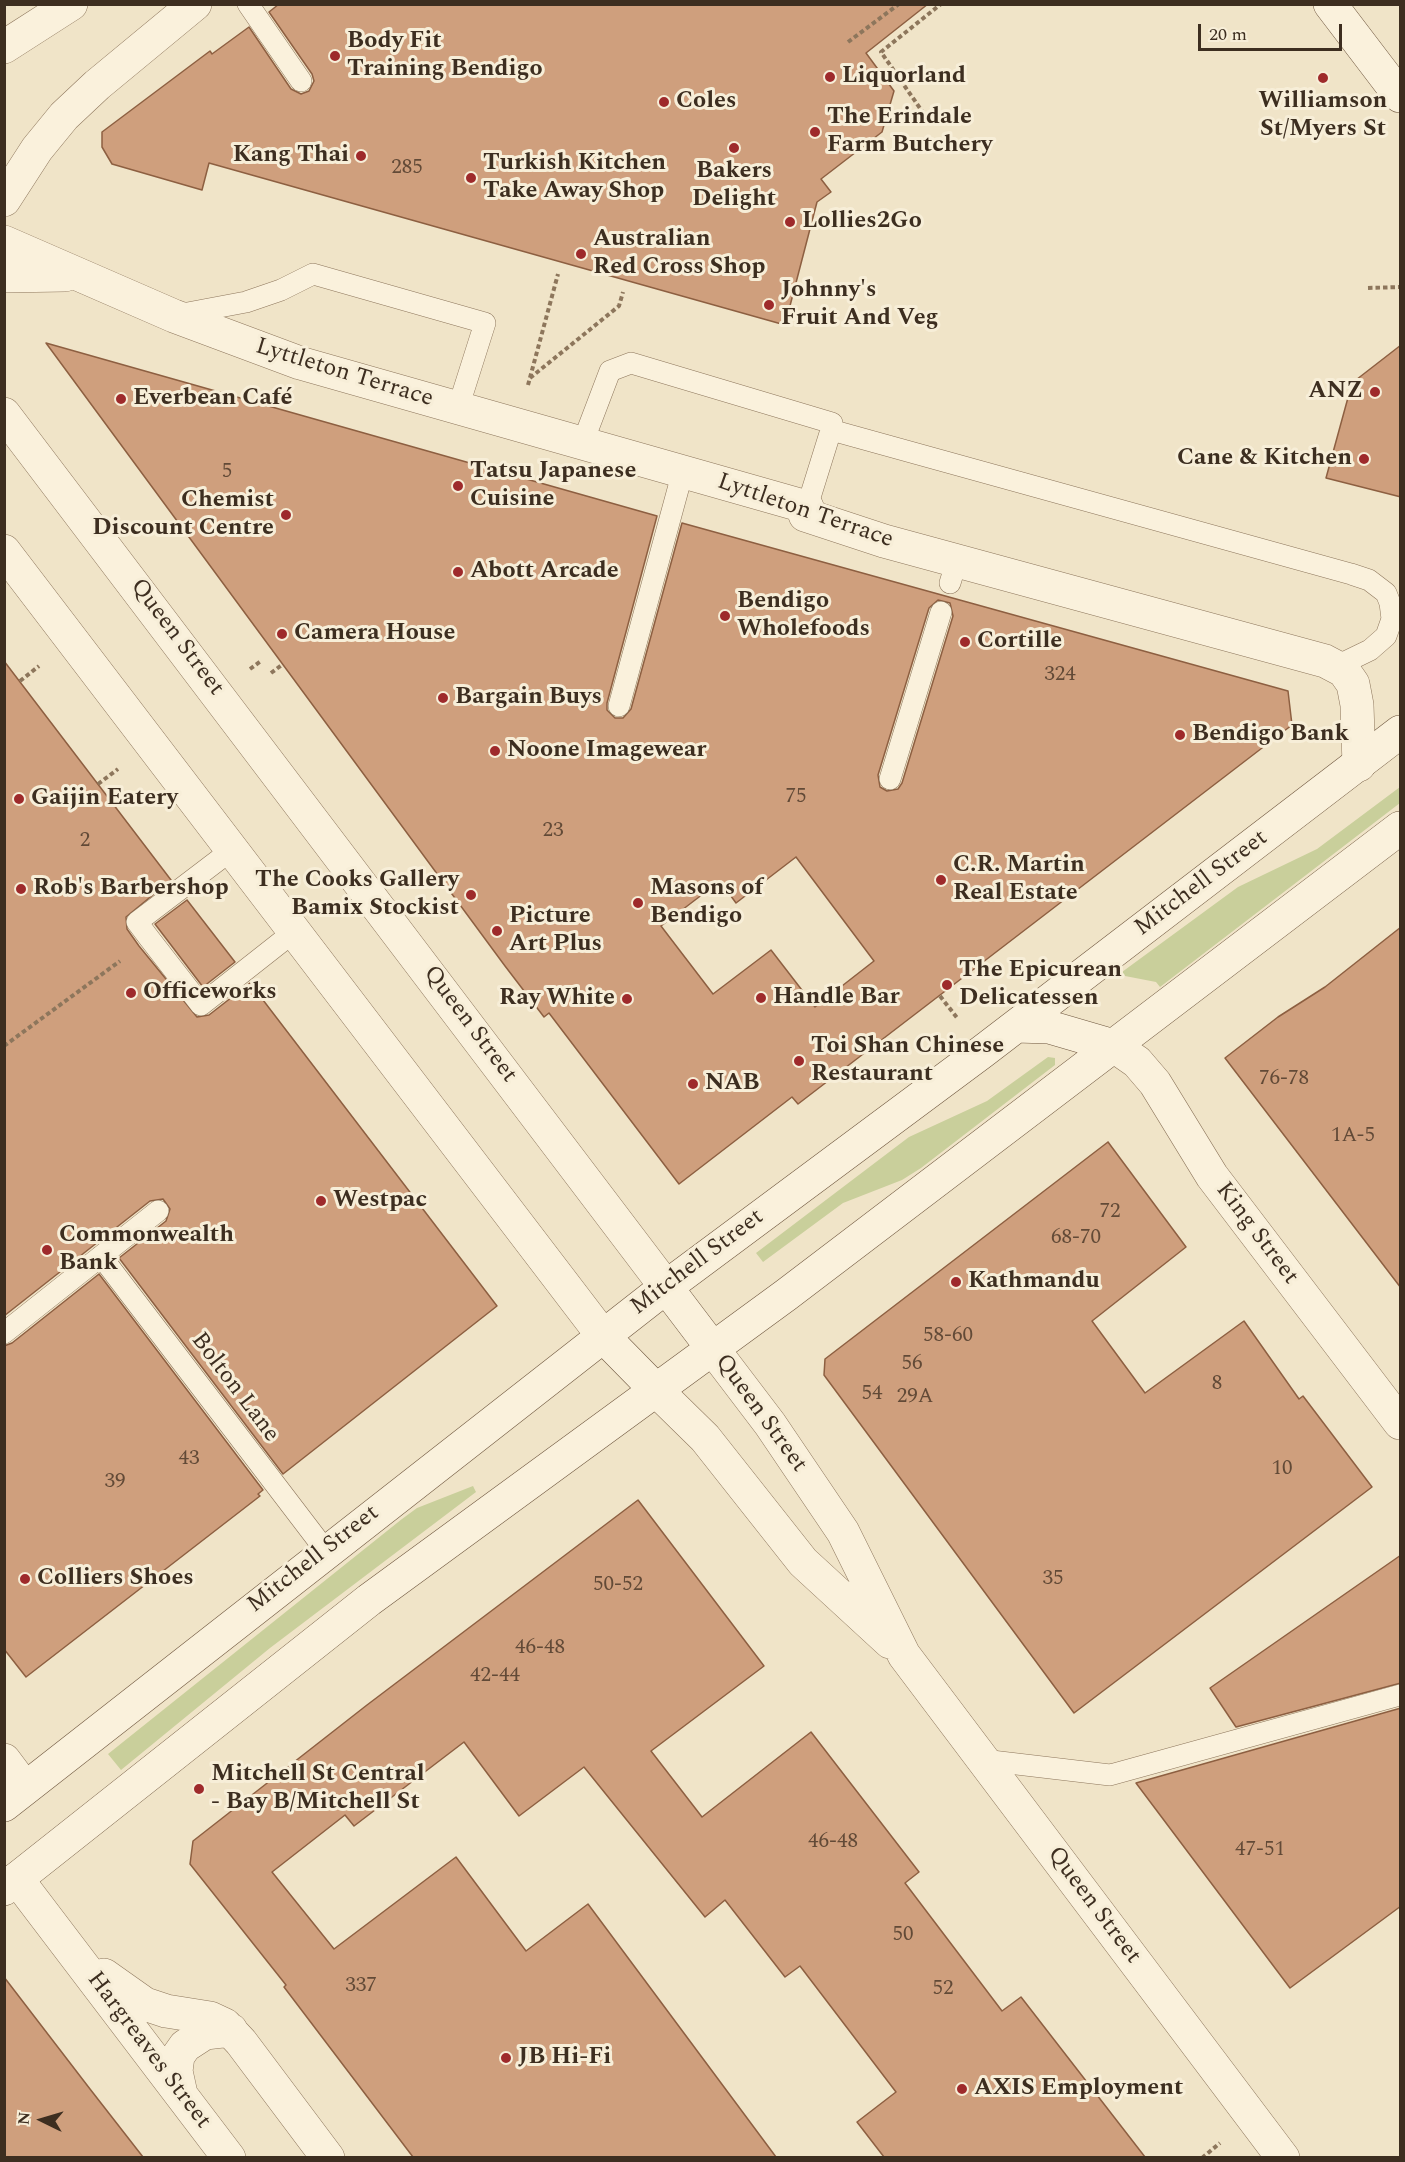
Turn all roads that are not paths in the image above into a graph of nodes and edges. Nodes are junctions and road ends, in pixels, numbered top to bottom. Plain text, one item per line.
1 (71, 4) edge
2 (195, 4) edge
3 (248, 4) edge
4 (1330, 4) edge
5 (4, 47) edge
6 (301, 81) dead end
7 (1401, 96) edge
8 (4, 200) edge
9 (4, 243) edge
10 (4, 276) edge
11 (76, 276) junction
12 (174, 316) junction
13 (458, 408) junction
14 (4, 414) edge
15 (831, 430) junction
16 (584, 442) junction
17 (683, 471) junction
18 (807, 507) junction
19 (4, 551) edge
20 (941, 612) dead end
21 (1337, 666) junction
22 (619, 706) dead end
23 (1401, 732) edge
24 (1359, 765) junction
25 (890, 779) dead end
26 (1401, 828) edge
27 (233, 849) junction
28 (295, 931) junction
29 (1017, 1026) junction
30 (1114, 1046) junction
31 (158, 1211) dead end
32 (101, 1256) junction
33 (666, 1287) junction
34 (4, 1333) edge
35 (603, 1336) junction
36 (713, 1349) junction
37 (655, 1389) junction
38 (1401, 1423) edge
39 (326, 1551) junction
40 (904, 1655) junction
41 (1401, 1695) edge
42 (4, 1760) edge
43 (983, 1760) junction
44 (15, 1796) edge
45 (9, 1877) edge
46 (68, 1945) junction
47 (231, 2030) junction
48 (181, 2094) junction
49 (229, 2157) edge
50 (328, 2157) edge
51 (1283, 2157) edge

1 - 5 street
2 - 8 street
3 - 6 lane
4 - 7 street
9 - 11 street, Lyttleton Terrace
10 - 11 street, Lyttleton Terrace
11 - 12 street, Lyttleton Terrace
12 - 13 street, Lyttleton Terrace
12 - 13 lane
13 - 16 street, Lyttleton Terrace
14 - 33 street, Queen Street
15 - 16 lane
15 - 18 lane
15 - 21 lane
16 - 17 street, Lyttleton Terrace
17 - 18 street, Lyttleton Terrace
17 - 22 lane
18 - 21 street, Lyttleton Terrace
19 - 27 street, Queen Street
20 - 25 lane
21 - 24 street
23 - 24 street, Mitchell Street
24 - 29 street, Mitchell Street
26 - 30 street
27 - 28 street, Queen Street
27 - 28 lane
28 - 35 street, Queen Street
29 - 30 street, King Street
29 - 33 street, Mitchell Street
30 - 36 street
30 - 38 street, King Street
31 - 32 lane
32 - 34 lane
32 - 39 lane, Bolton Lane
33 - 35 street, Mitchell Street
33 - 36 street, Queen Street
35 - 37 street, Queen Street
35 - 39 street, Mitchell Street
36 - 37 street
36 - 40 street, Queen Street
37 - 40 street, Queen Street
37 - 45 street
39 - 44 street, Mitchell Street
40 - 43 street, Queen Street
41 - 43 lane
42 - 44 street
43 - 51 street, Queen Street
45 - 46 street, Hargreaves Street
46 - 47 street, Hargreaves Street
46 - 48 street, Hargreaves Street
47 - 48 street
47 - 50 street, Hargreaves Street
48 - 49 street, Hargreaves Street

